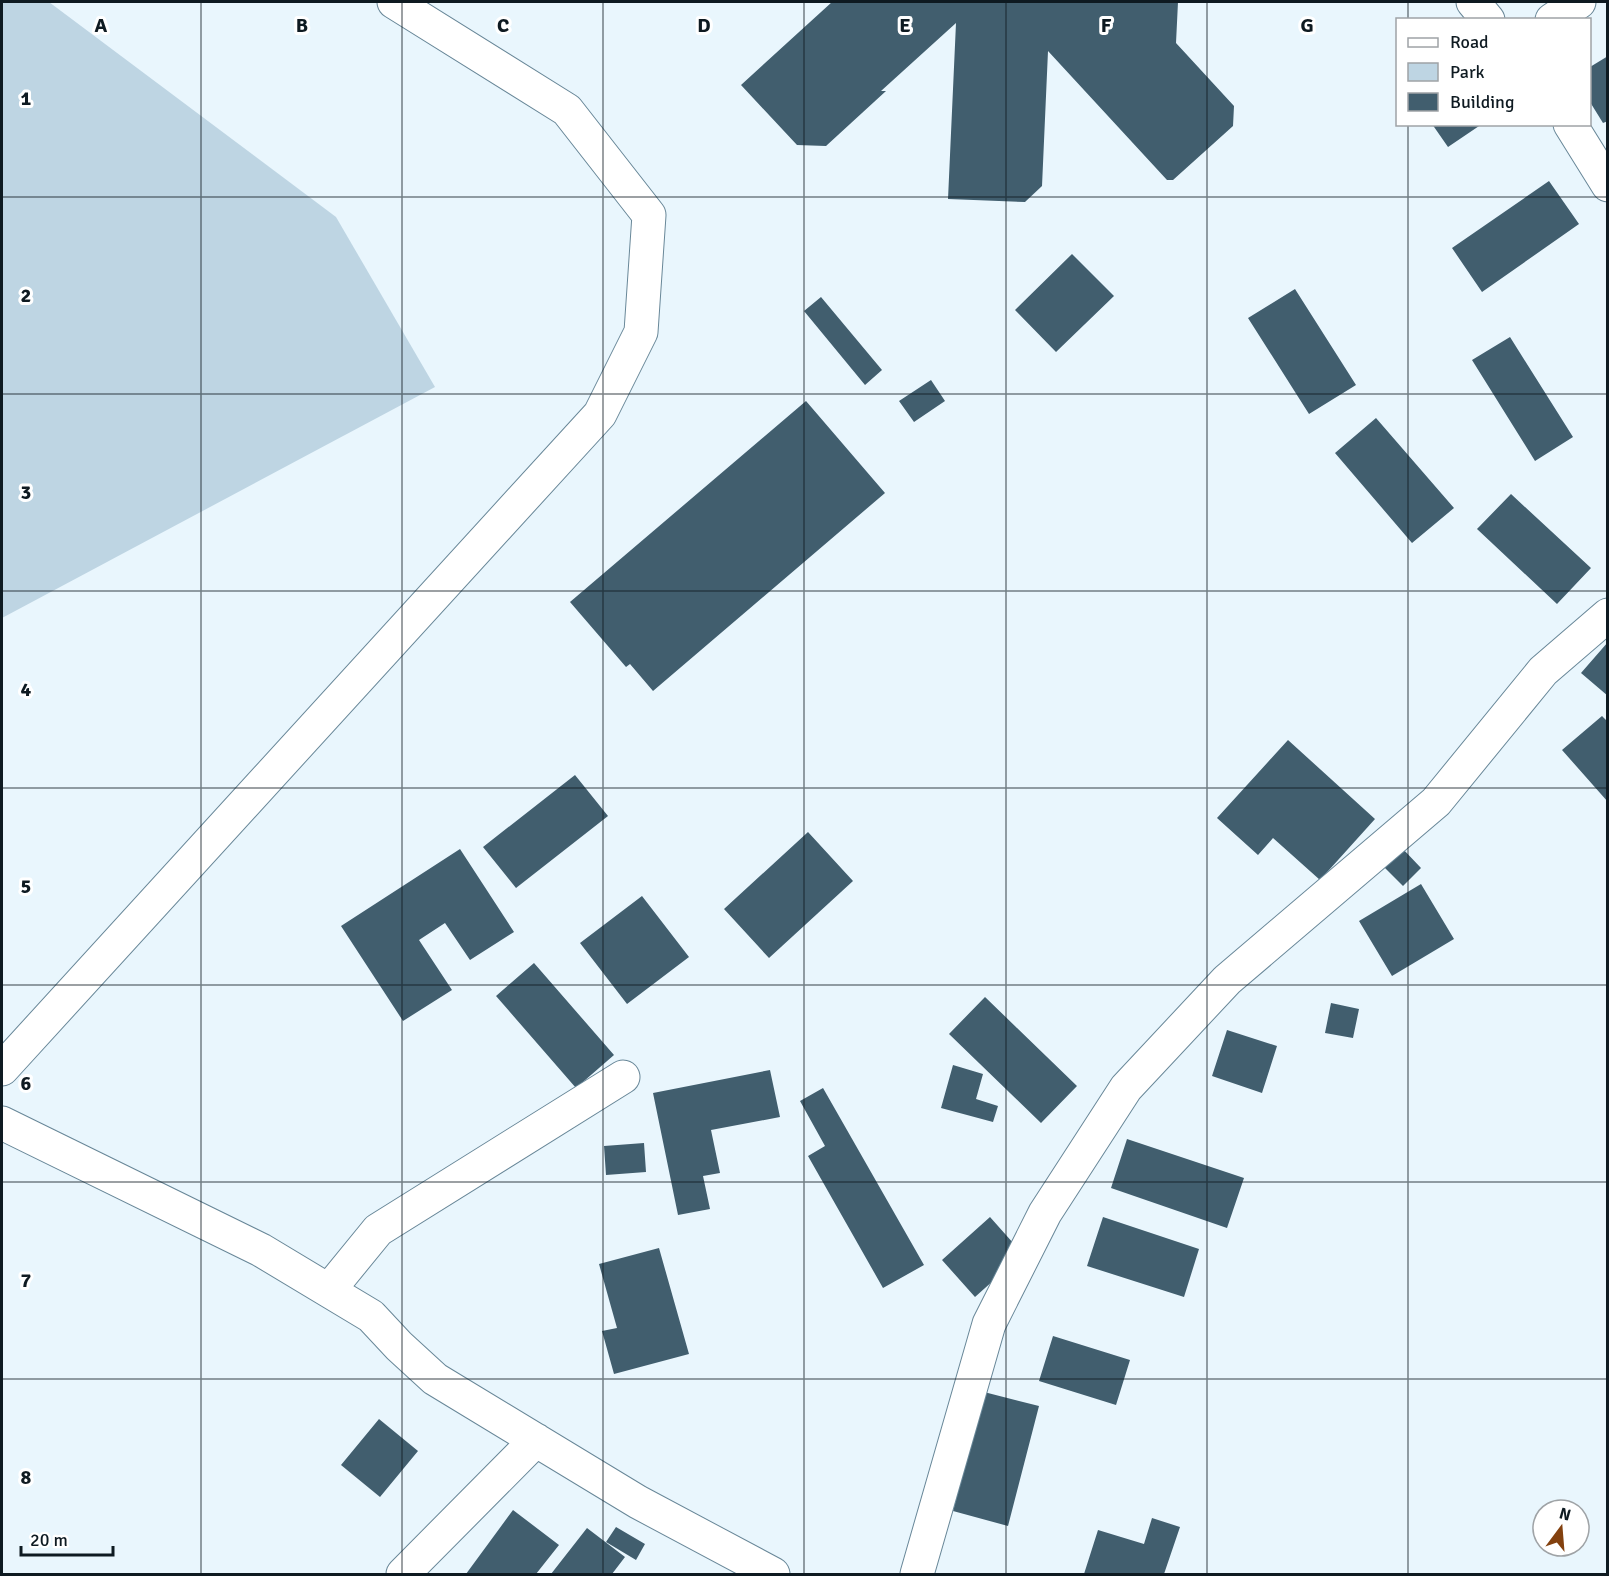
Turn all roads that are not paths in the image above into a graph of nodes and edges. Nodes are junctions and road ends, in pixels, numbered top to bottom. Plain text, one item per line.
1 (394, 2) edge
2 (1473, 2) edge
3 (1579, 2) edge
4 (1486, 18) edge
5 (1555, 18) edge
6 (1571, 126) edge
7 (1608, 184) edge
8 (1608, 615) edge
9 (2, 1069) edge
10 (623, 1077) dead end
11 (2, 1123) edge
12 (329, 1290) junction
13 (536, 1440) junction
14 (403, 1575) edge
15 (773, 1575) edge
16 (917, 1575) edge

1 - 9 street
2 - 4 street
3 - 5 street
6 - 7 street
8 - 16 street
10 - 12 street
11 - 12 street
12 - 13 street
13 - 14 street
13 - 15 street

